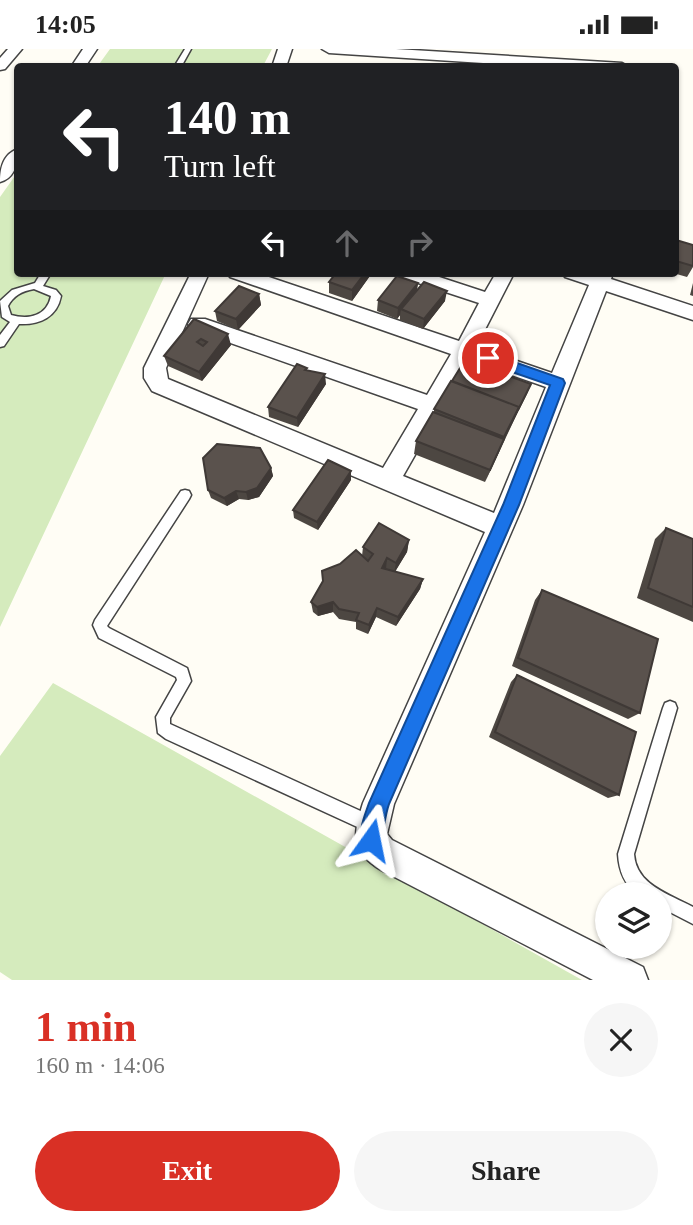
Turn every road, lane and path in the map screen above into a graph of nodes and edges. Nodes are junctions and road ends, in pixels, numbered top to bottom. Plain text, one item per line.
1 (15, 49) edge
2 (329, 49) edge
3 (345, 49) edge
4 (394, 56) edge
5 (539, 63) edge
6 (0, 66) edge
7 (14, 158) edge
8 (2, 172) edge
9 (44, 277) edge
10 (198, 277) edge
11 (249, 277) edge
12 (419, 277) edge
13 (503, 277) edge
14 (602, 278) edge
15 (38, 286) junction
16 (6, 294) edge
17 (491, 300) junction
18 (693, 313) edge
19 (179, 317) junction
20 (16, 321) junction
21 (0, 343) edge
22 (464, 350) junction
23 (558, 383) junction
24 (432, 405) junction
25 (388, 481) junction
26 (186, 495) dead end
27 (500, 527) junction
28 (670, 708) dead end
29 (372, 825) junction
30 (633, 882) edge
31 (672, 905) edge
32 (693, 916) edge
33 (630, 980) edge

1 - 6 street
2 - 3 street
3 - 4 street
4 - 5 street
7 - 8 street
9 - 15 lane
10 - 19 street
11 - 22 street
12 - 17 street
13 - 17 street
14 - 18 street
14 - 23 street
15 - 16 lane
15 - 20 lane
16 - 20 lane
17 - 22 street
19 - 24 street
19 - 25 street
20 - 21 lane
22 - 23 street
22 - 24 street
23 - 27 street
24 - 25 street
25 - 27 street
26 - 29 lane
27 - 29 street
28 - 30 lane
29 - 33 street
31 - 32 lane

